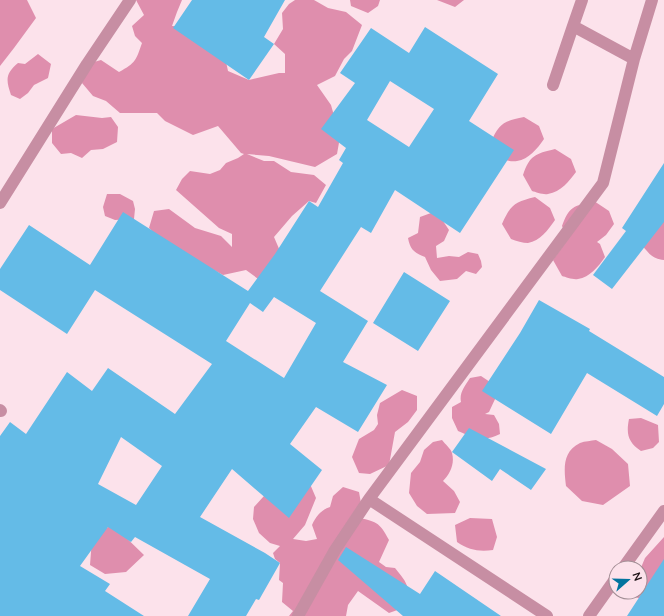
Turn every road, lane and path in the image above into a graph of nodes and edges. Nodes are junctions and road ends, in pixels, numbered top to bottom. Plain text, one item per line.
1 (130, 0) edge
2 (582, 0) edge
3 (652, 0) edge
4 (573, 26) junction
5 (634, 60) junction
6 (553, 85) dead end
7 (0, 203) edge
8 (369, 499) junction
9 (664, 511) edge
10 (629, 560) edge
11 (608, 589) edge
12 (298, 616) edge
13 (547, 616) edge
14 (589, 616) edge

1 - 7 street
2 - 4 street
3 - 5 street
4 - 5 street
4 - 6 street
5 - 8 street
8 - 12 street
8 - 13 street
9 - 10 street
11 - 14 street

